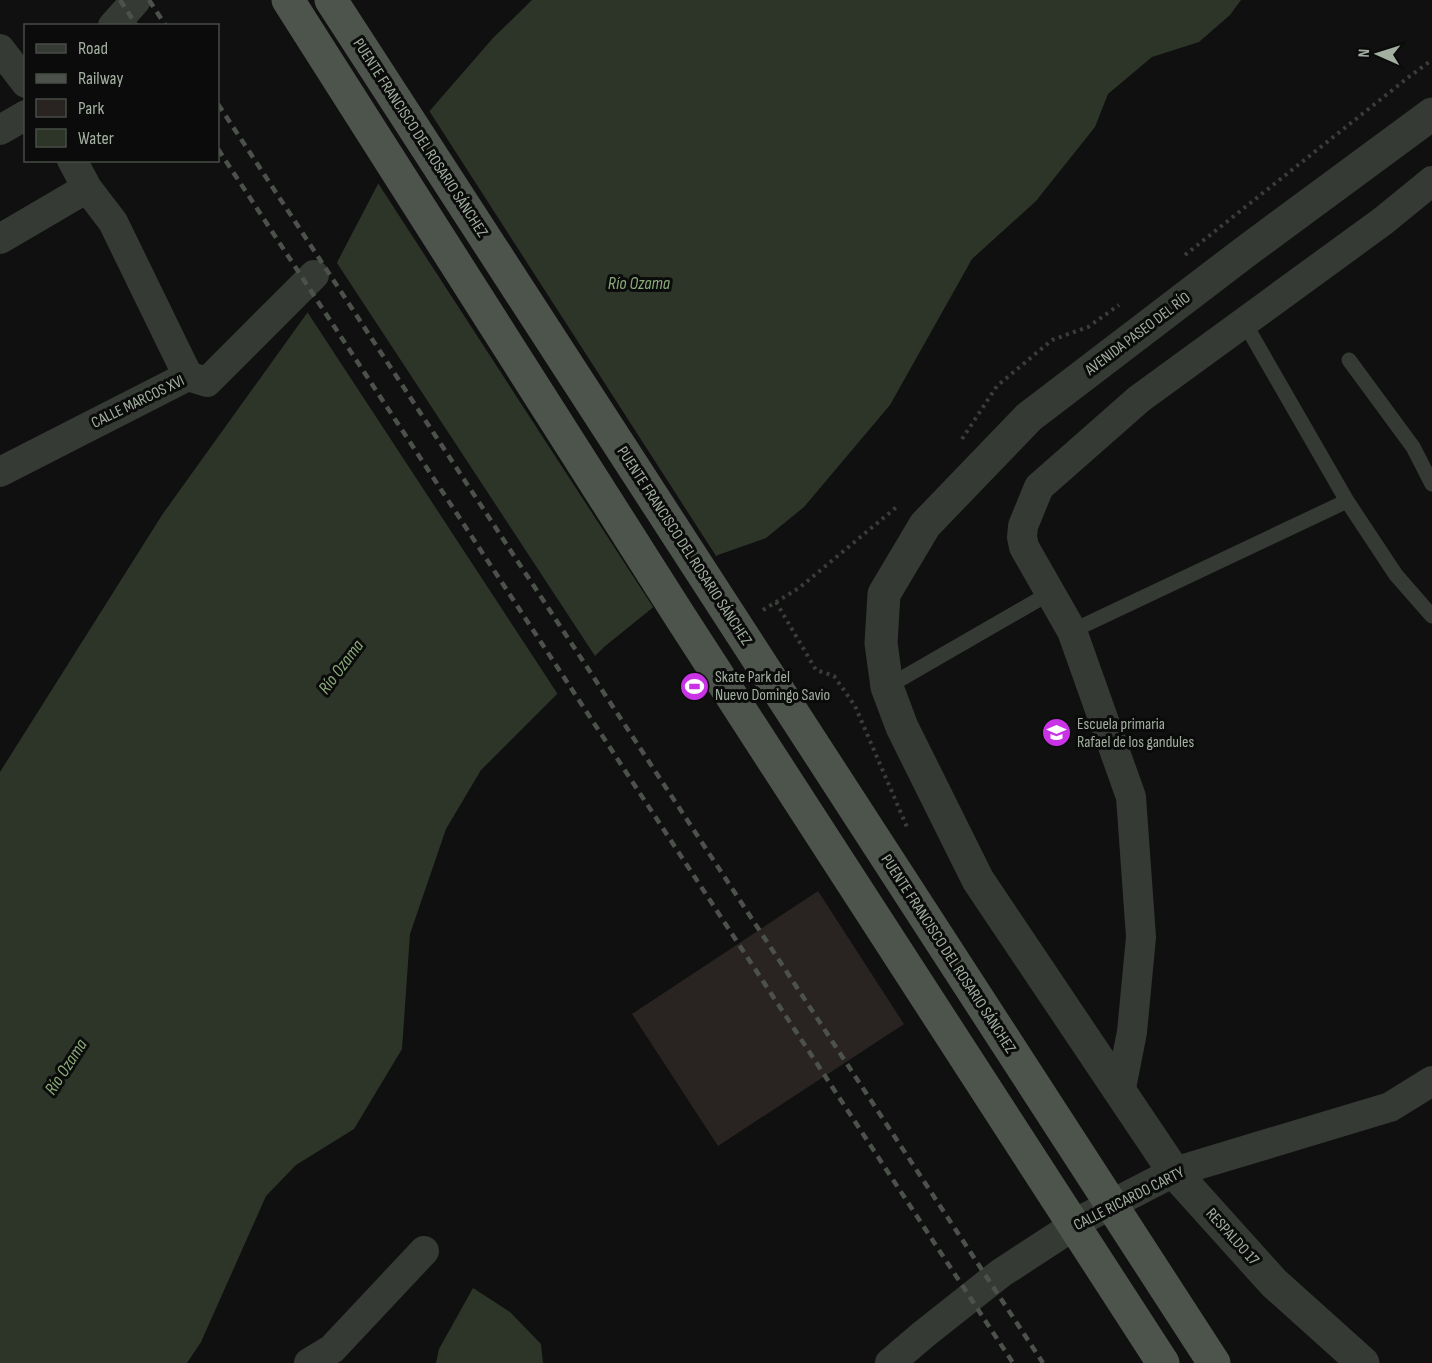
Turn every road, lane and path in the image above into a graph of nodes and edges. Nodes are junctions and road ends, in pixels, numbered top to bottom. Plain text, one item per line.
1 (136, 0) edge
2 (288, 0) edge
3 (331, 0) edge
4 (115, 24) edge
5 (0, 49) edge
6 (24, 80) edge
7 (1432, 114) edge
8 (24, 116) edge
9 (0, 130) edge
10 (73, 162) edge
11 (1432, 181) edge
12 (87, 188) junction
13 (0, 239) edge
14 (314, 275) dead end
15 (1244, 322) junction
16 (1349, 360) dead end
17 (188, 376) junction
18 (0, 472) edge
19 (1432, 484) edge
20 (1347, 501) junction
21 (884, 594) joint
22 (1050, 594) junction
23 (1432, 616) edge
24 (1072, 631) junction
25 (887, 687) junction
26 (1432, 1082) edge
27 (1120, 1093) junction
28 (1174, 1172) junction
29 (424, 1251) dead end
30 (309, 1363) edge
31 (890, 1363) edge
32 (1163, 1363) edge
33 (1214, 1363) edge
34 (1363, 1363) edge

1 - 4 street
2 - 32 main road, bridge
3 - 33 main road, PUENTE FRANCISCO DEL ROSARIO SÁNCHEZ, bridge
5 - 6 street
7 - 21 street, AVENIDA PASEO DEL RÍO
8 - 9 street
10 - 12 street
11 - 15 street
12 - 13 street
12 - 17 street
14 - 17 street, CALLE MARCOS XVI
15 - 20 lane
15 - 22 street
16 - 19 lane
17 - 18 street, CALLE MARCOS XVI
20 - 23 lane
20 - 24 lane
21 - 25 street, RESPALDO 17
22 - 24 street
22 - 25 lane
24 - 27 street
25 - 27 street, RESPALDO 17
26 - 28 street, CALLE RICARDO CARTY
27 - 28 street, RESPALDO 17
28 - 31 street, CALLE RICARDO CARTY
28 - 34 street, RESPALDO 17
29 - 30 street

